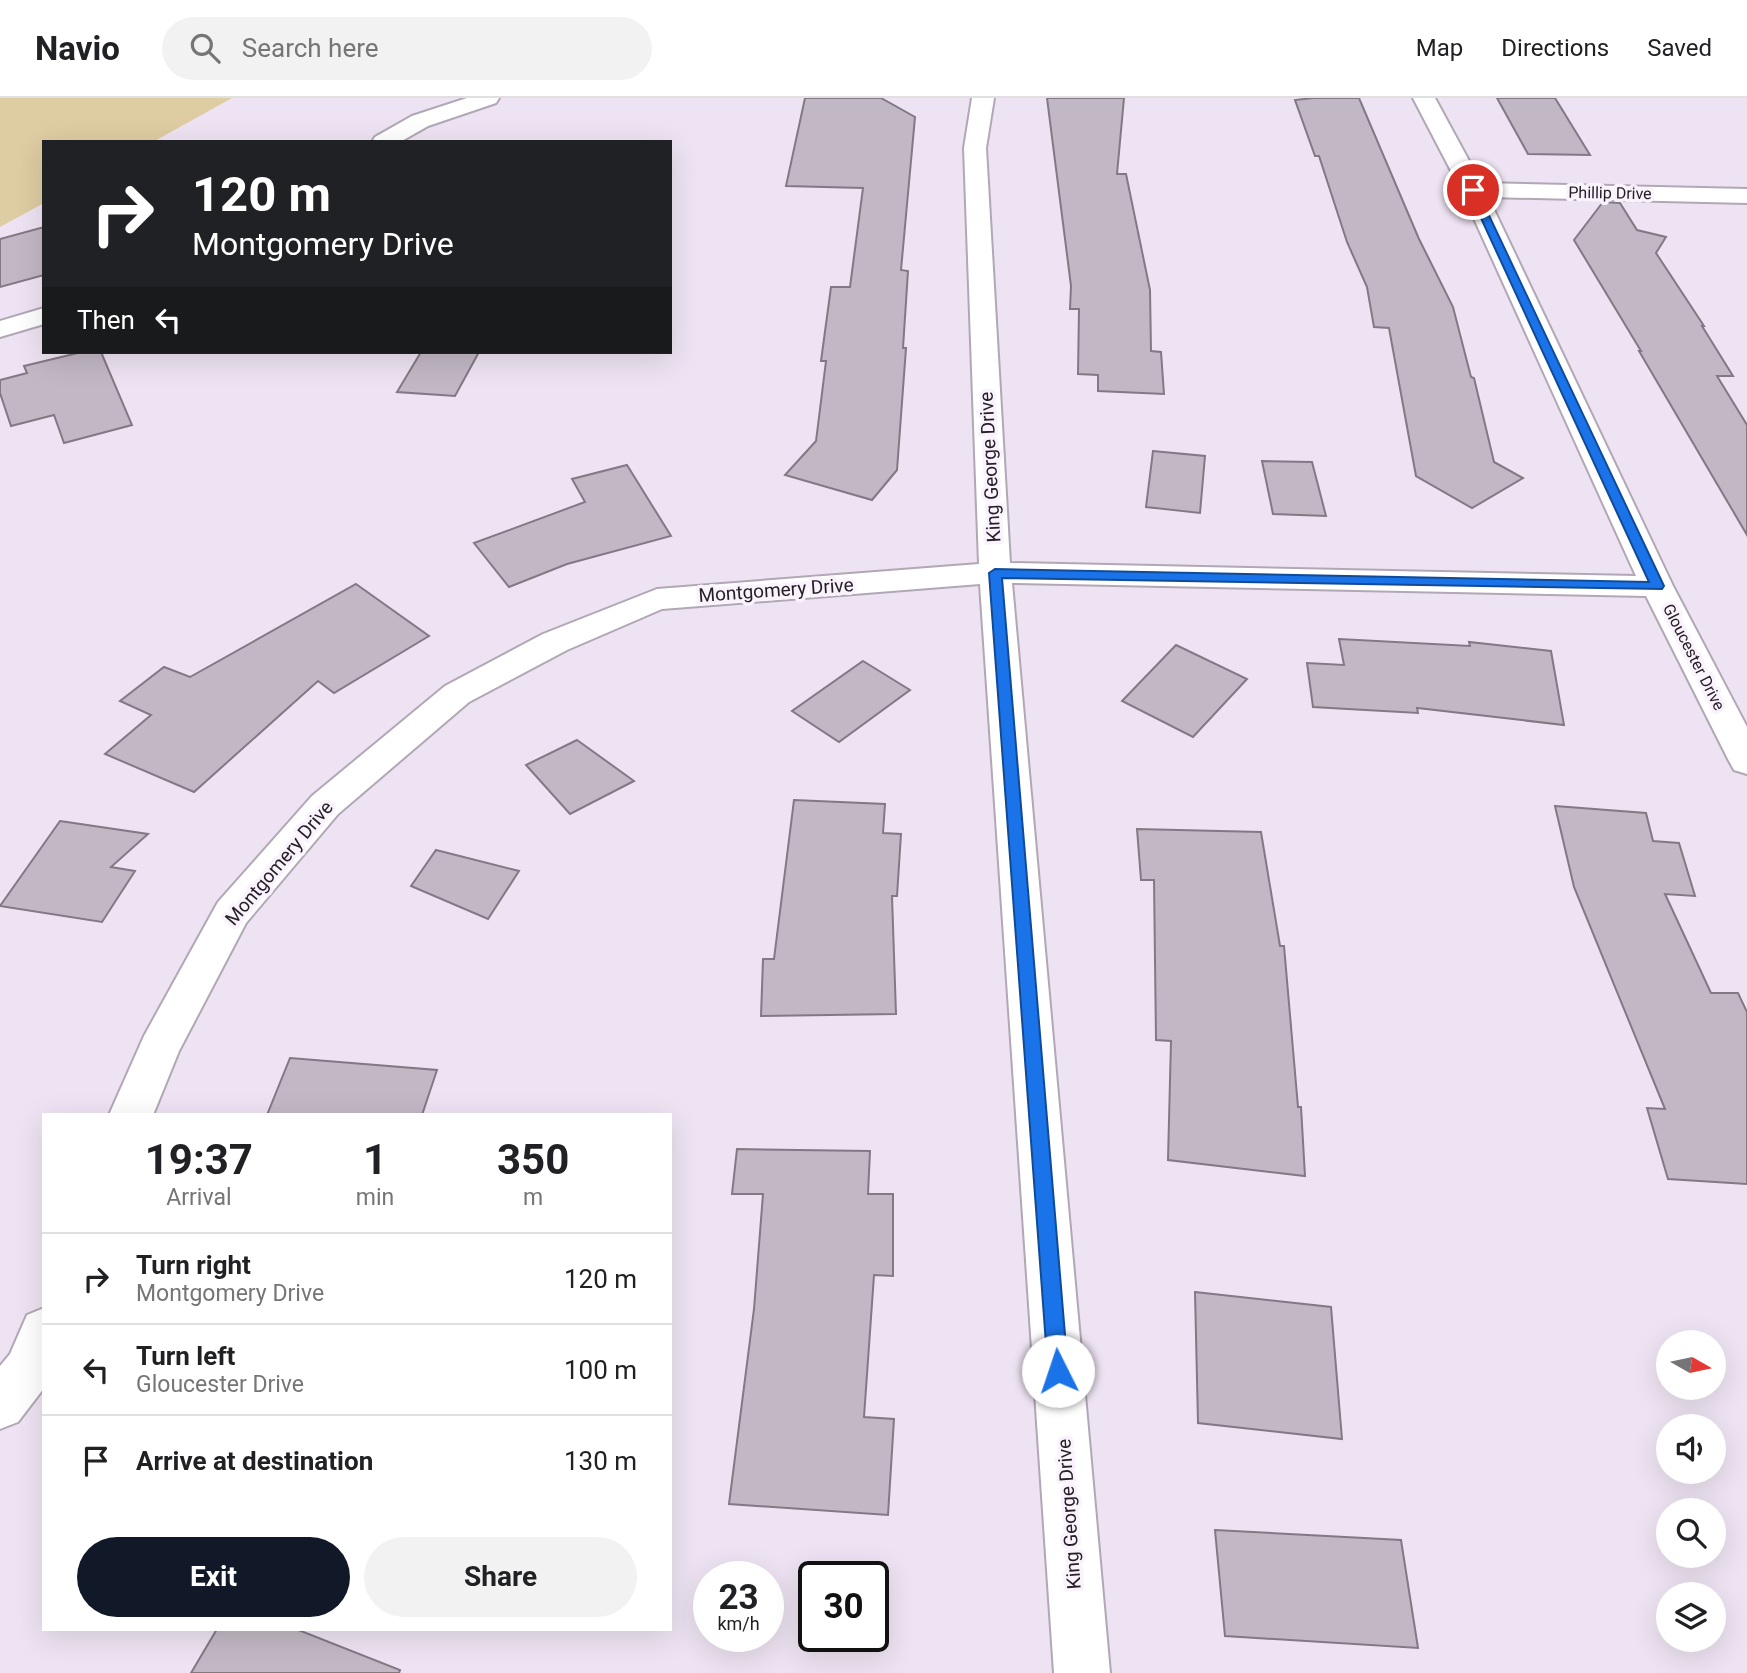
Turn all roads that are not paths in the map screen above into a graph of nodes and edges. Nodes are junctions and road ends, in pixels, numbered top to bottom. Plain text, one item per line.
1 (488, 98) edge
2 (983, 98) edge
3 (1424, 98) edge
4 (387, 140) edge
5 (1473, 190) junction
6 (1747, 196) edge
7 (42, 317) edge
8 (0, 329) edge
9 (995, 573) junction
10 (1657, 586) junction
11 (1747, 761) edge
12 (132, 1113) edge
13 (42, 1336) edge
14 (0, 1405) edge
15 (1082, 1673) edge

1 - 4 street
2 - 9 street, King George Drive
3 - 5 street, Gloucester Drive
5 - 6 street, Phillip Drive
5 - 10 street, Gloucester Drive
7 - 8 street
9 - 10 street, Montgomery Drive
9 - 12 street, Montgomery Drive
9 - 15 street, King George Drive
10 - 11 street, Gloucester Drive
13 - 14 street

